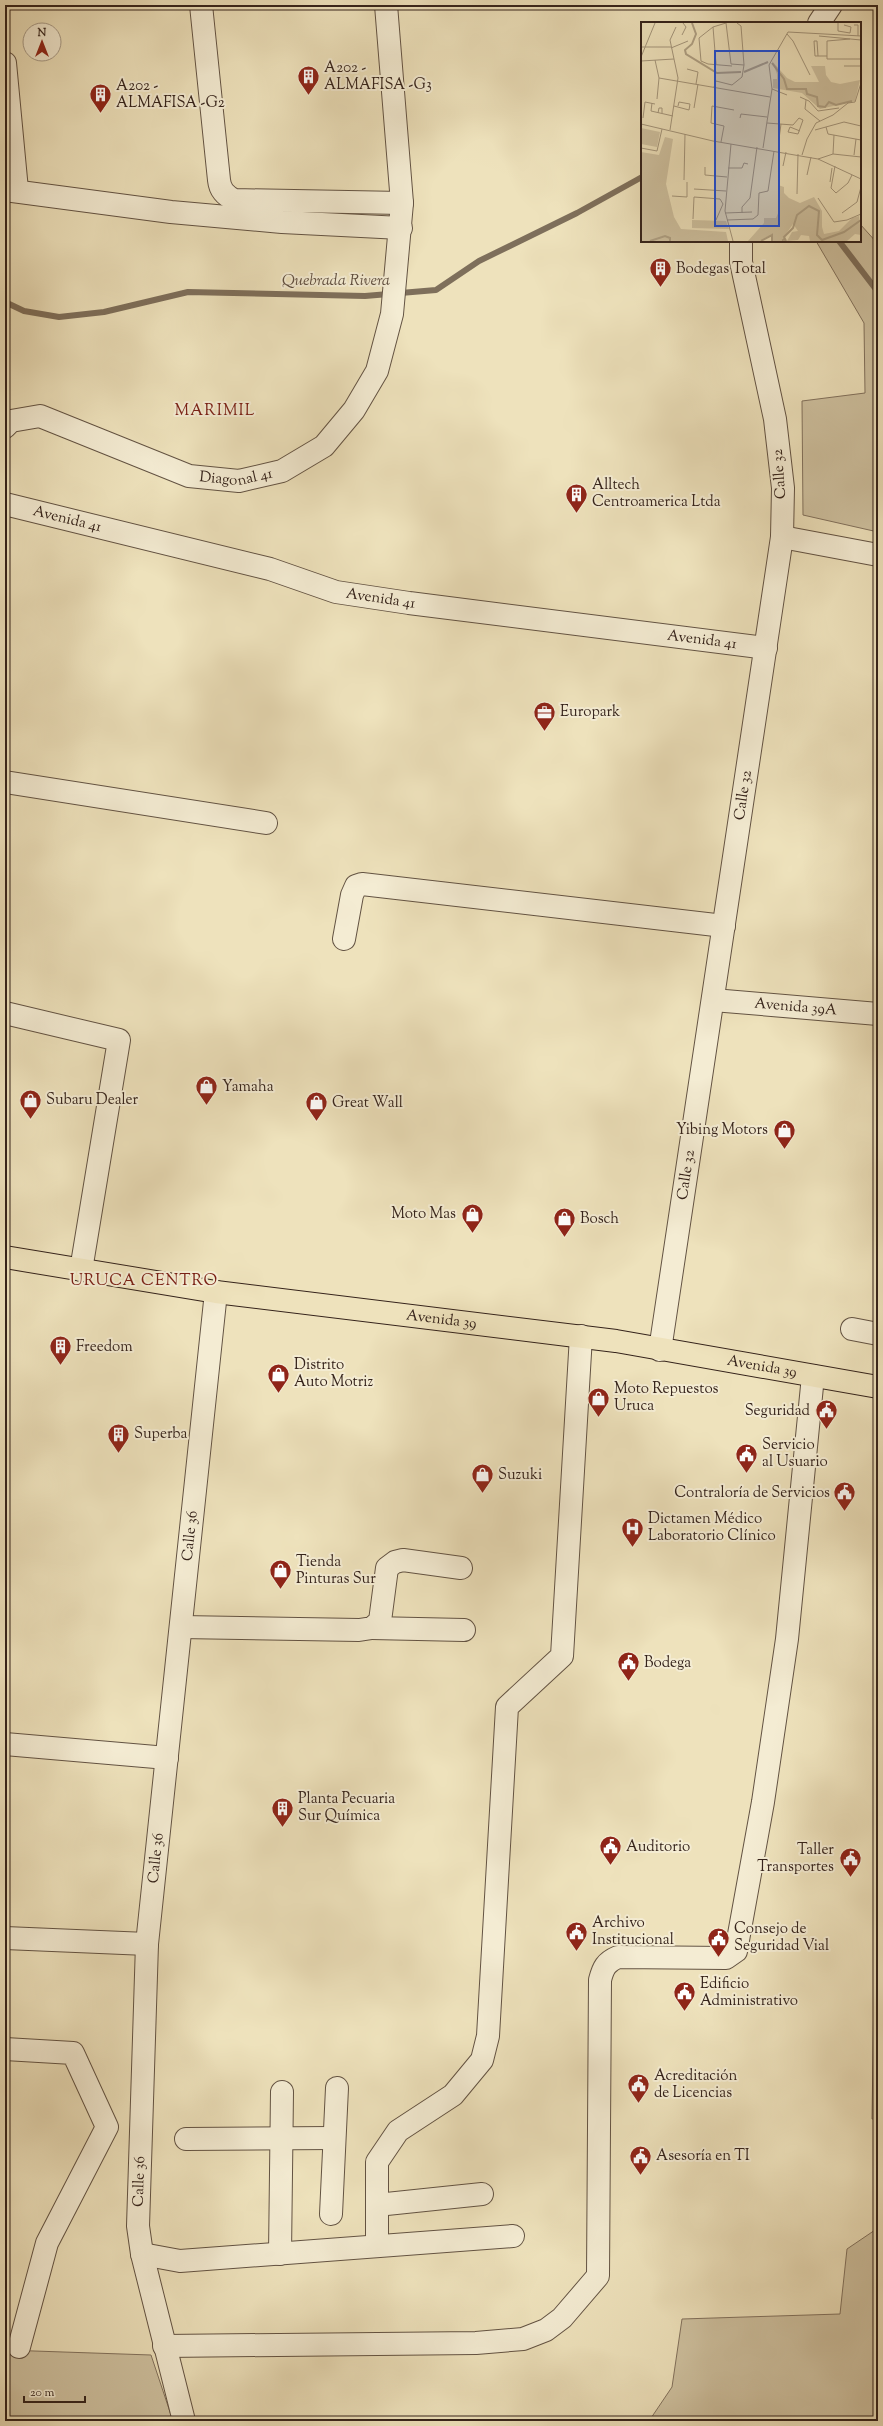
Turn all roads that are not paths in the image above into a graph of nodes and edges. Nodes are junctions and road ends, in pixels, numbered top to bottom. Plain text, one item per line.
1 (201, 5) edge
2 (386, 5) edge
3 (831, 5) edge
4 (820, 22) edge
5 (5, 63) edge
6 (11, 190) edge
7 (402, 204) junction
8 (401, 228) junction
9 (741, 242) edge
10 (5, 428) edge
11 (5, 504) edge
12 (782, 537) junction
13 (878, 555) edge
14 (766, 648) junction
15 (5, 782) edge
16 (266, 823) dead end
17 (724, 926) junction
18 (344, 939) dead end
19 (713, 1000) junction
20 (5, 1013) edge
21 (878, 1014) edge
22 (5, 1257) edge
23 (81, 1270) junction
24 (216, 1292) junction
25 (852, 1329) dead end
26 (878, 1334) edge
27 (581, 1336) junction
28 (660, 1350) junction
29 (813, 1376) junction
30 (878, 1387) edge
31 (461, 1568) dead end
32 (181, 1627) junction
33 (372, 1628) junction
34 (464, 1630) dead end
35 (5, 1744) edge
36 (167, 1758) junction
37 (5, 1938) edge
38 (147, 1944) junction
39 (5, 2049) edge
40 (336, 2088) dead end
41 (282, 2092) dead end
42 (334, 2138) junction
43 (186, 2139) dead end
44 (282, 2139) junction
45 (482, 2194) dead end
46 (377, 2206) junction
47 (331, 2214) dead end
48 (513, 2236) dead end
49 (377, 2246) junction
50 (142, 2254) junction
51 (280, 2254) junction
52 (164, 2346) junction
53 (20, 2347) dead end
54 (184, 2421) edge

1 - 7 street
2 - 7 street, Diagonal 41
3 - 4 street
5 - 6 street
6 - 8 street
7 - 8 street, Diagonal 41
8 - 10 street, Diagonal 41
9 - 12 street, Calle 32
11 - 14 street, Avenida 41
12 - 13 street
12 - 14 street, Calle 32
14 - 17 street, Calle 32
15 - 16 street
17 - 18 street
17 - 19 street, Calle 32
19 - 21 street, Avenida 39A
19 - 28 street, Calle 32
20 - 23 street
22 - 23 main road, Avenida 39
23 - 24 main road, Avenida 39
24 - 27 main road, Avenida 39
24 - 32 street, Calle 36
25 - 26 street
27 - 28 main road, Avenida 39
27 - 46 street
28 - 29 main road, Avenida 39
29 - 30 main road, Avenida 39
29 - 52 street
31 - 33 street
32 - 33 street
32 - 36 street, Calle 36
33 - 34 street
35 - 36 street
36 - 38 street, Calle 36
37 - 38 street
38 - 50 street, Calle 36
39 - 53 street
40 - 42 street
41 - 44 street
42 - 44 street
42 - 47 street
43 - 44 street
44 - 51 street
45 - 46 street
46 - 49 street
48 - 49 street
49 - 51 street
50 - 51 street
50 - 52 street, Calle 36
52 - 54 street, Calle 36

